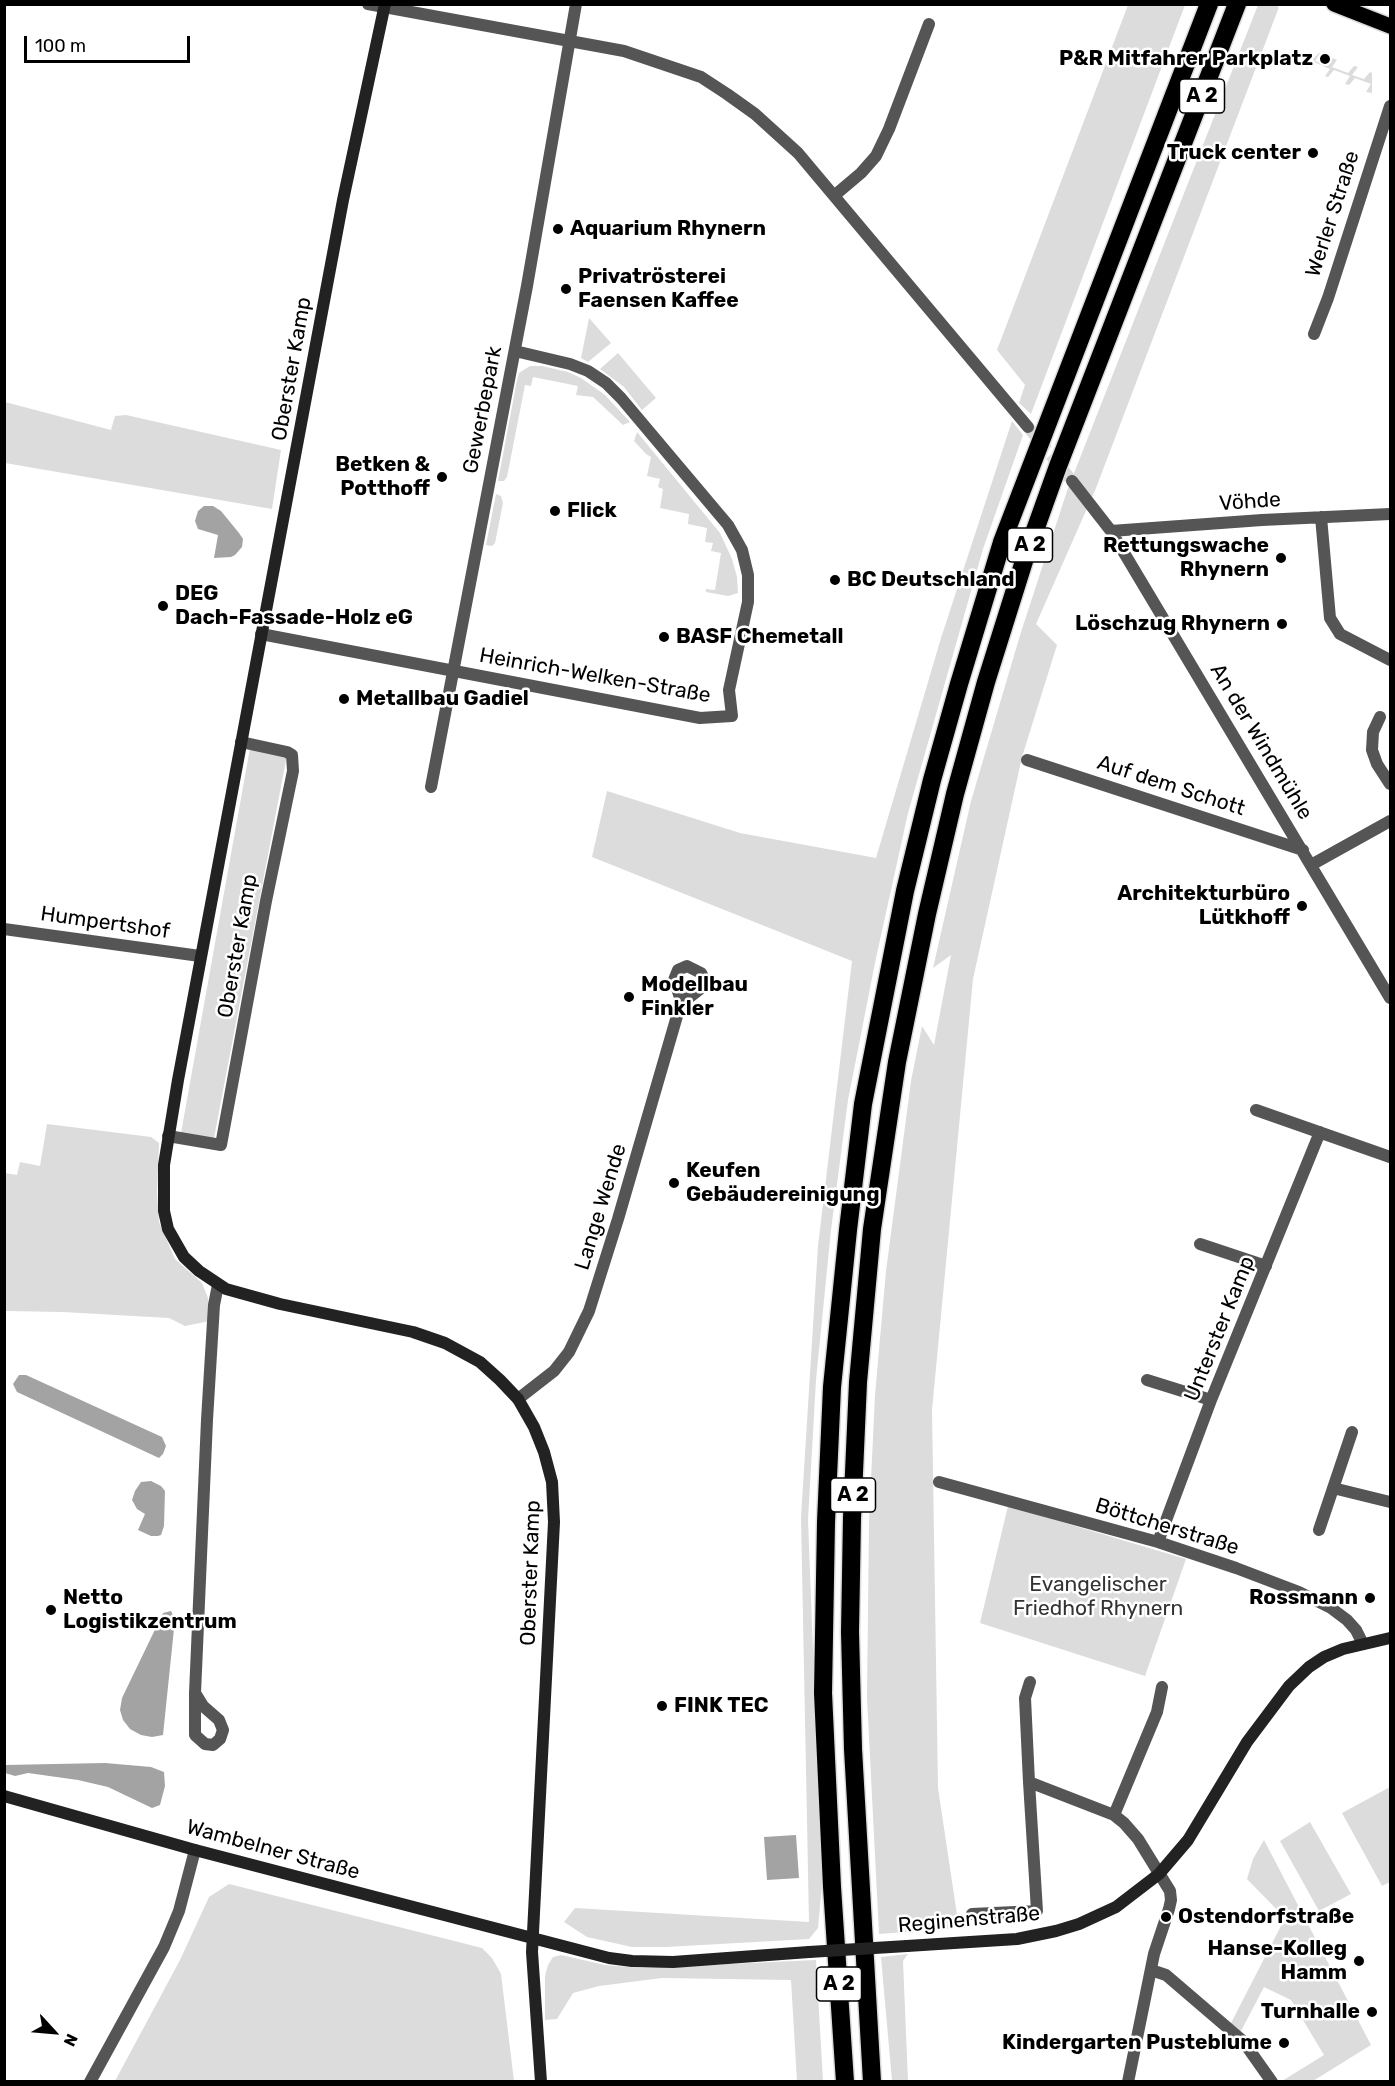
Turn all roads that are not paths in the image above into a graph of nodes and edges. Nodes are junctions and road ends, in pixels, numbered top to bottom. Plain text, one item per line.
1 (368, 4) edge
2 (576, 4) edge
3 (1209, 4) edge
4 (1237, 4) edge
5 (1334, 4) edge
6 (385, 6) edge
7 (929, 24) dead end
8 (1390, 26) edge
9 (570, 40) junction
10 (1390, 106) edge
11 (835, 195) junction
12 (1314, 334) dead end
13 (515, 351) junction
14 (1028, 428) tunnel mouth
15 (1072, 481) tunnel mouth
16 (1390, 514) edge
17 (1321, 517) junction
18 (1112, 531) junction
19 (261, 634) junction
20 (1390, 660) edge
21 (453, 671) junction
22 (1380, 717) dead end
23 (241, 742) junction
24 (1027, 760) dead end
25 (1390, 784) edge
26 (431, 787) dead end
27 (1390, 821) edge
28 (1303, 850) junction
29 (1311, 865) junction
30 (4, 929) edge
31 (201, 956) junction
32 (1390, 998) edge
33 (682, 1003) dead end
34 (1256, 1110) dead end
35 (1320, 1132) junction
36 (168, 1136) junction
37 (1390, 1157) edge
38 (1200, 1244) dead end
39 (1266, 1266) junction
40 (218, 1285) junction
41 (1147, 1380) dead end
42 (518, 1399) junction
43 (1211, 1401) junction
44 (1352, 1432) dead end
45 (939, 1482) dead end
46 (1333, 1488) junction
47 (1390, 1502) edge
48 (1319, 1530) dead end
49 (1158, 1542) junction
50 (1390, 1638) edge
51 (1363, 1644) junction
52 (1030, 1682) dead end
53 (1162, 1687) dead end
54 (195, 1693) dead end
55 (1029, 1782) junction
56 (4, 1796) edge
57 (1113, 1815) junction
58 (195, 1850) junction
59 (1160, 1874) junction
60 (972, 1914) dead end
61 (533, 1938) junction
62 (1151, 1970) junction
63 (90, 2082) edge
64 (541, 2082) edge
65 (845, 2082) edge
66 (872, 2082) edge
67 (1128, 2082) edge
68 (1272, 2082) edge

1 - 6 street
2 - 9 street, Gewerbepark
3 - 65 highway, A 2
4 - 66 highway, A 2
5 - 8 main road
6 - 9 street
6 - 19 main road, Oberster Kamp
7 - 11 street
9 - 11 street
9 - 13 street, Gewerbepark
10 - 12 street, Werler Straße
11 - 14 street
13 - 21 street, Gewerbepark
13 - 21 street, Heinrich-Welken-Straße
15 - 18 street, An der Windmühle
16 - 17 street, Vöhde
17 - 18 street, Vöhde
17 - 20 street
18 - 28 street, An der Windmühle
19 - 21 street, Heinrich-Welken-Straße
19 - 23 main road, Oberster Kamp
21 - 26 street, Gewerbepark
22 - 25 street
23 - 31 main road, Oberster Kamp
23 - 36 street, Oberster Kamp
24 - 28 street, Auf dem Schott
27 - 29 street
28 - 29 street, An der Windmühle
29 - 32 street, An der Windmühle
30 - 31 street, Humpertshof
31 - 36 main road, Oberster Kamp
33 - 42 street, Lange Wende
34 - 35 street
35 - 37 street
35 - 39 street, Unterster Kamp
36 - 40 main road, Oberster Kamp
38 - 39 street
39 - 43 street, Unterster Kamp
40 - 42 main road, Oberster Kamp
40 - 54 street
41 - 43 street
42 - 61 main road, Oberster Kamp
43 - 49 street, Unterster Kamp
44 - 46 street
45 - 49 street, Böttcherstraße
46 - 47 street
46 - 48 street
49 - 51 street, Böttcherstraße
50 - 51 main road, Reginenstraße
51 - 59 main road, Reginenstraße
52 - 55 street
53 - 57 street
55 - 57 street
55 - 60 street
56 - 58 main road, Wambelner Straße
57 - 59 street
58 - 61 main road, Wambelner Straße
58 - 63 street
59 - 61 main road, Reginenstraße, bridge
59 - 62 street
61 - 64 main road, Oberster Kamp
62 - 67 street
62 - 68 street

